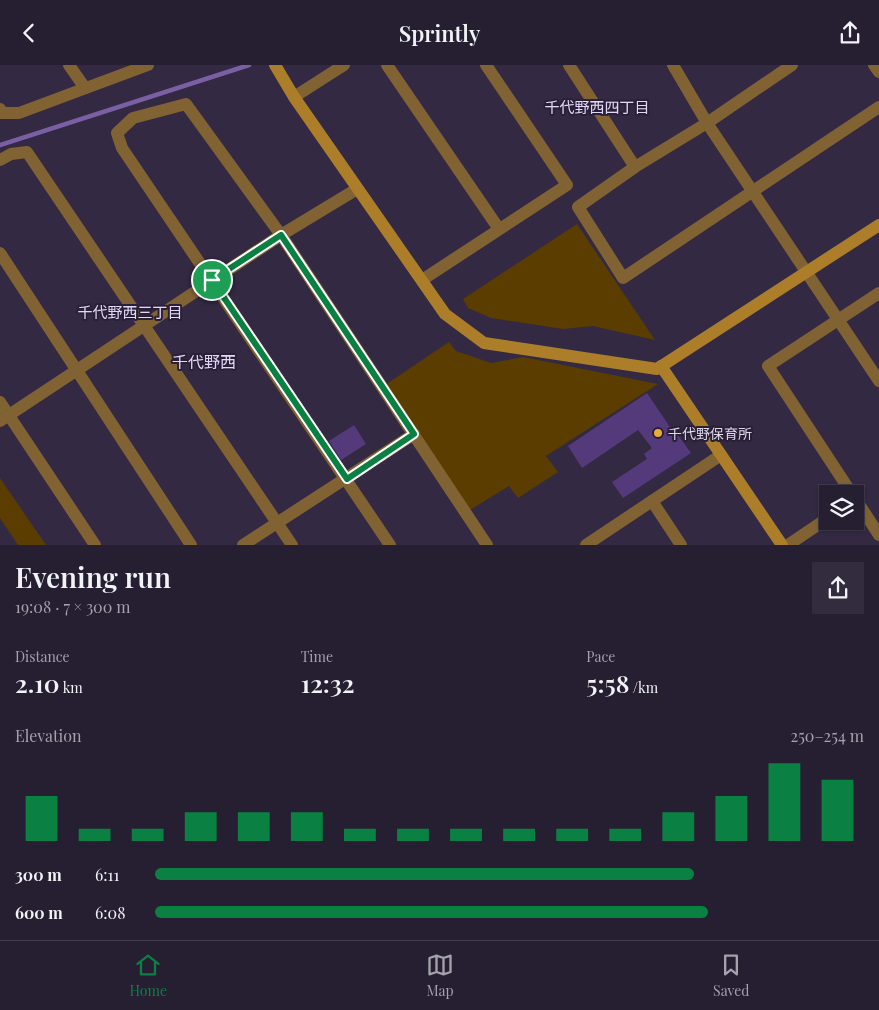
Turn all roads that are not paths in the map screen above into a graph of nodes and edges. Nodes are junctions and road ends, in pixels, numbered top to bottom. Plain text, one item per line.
1 (69, 65) edge
2 (148, 65) edge
3 (276, 65) edge
4 (344, 65) edge
5 (388, 65) edge
6 (486, 65) edge
7 (569, 65) edge
8 (673, 65) edge
9 (792, 65) edge
10 (874, 65) edge
11 (879, 72) edge
12 (85, 88) junction
13 (294, 97) junction
14 (879, 107) edge
15 (0, 109) edge
16 (707, 123) junction
17 (0, 160) edge
18 (635, 167) junction
19 (357, 189) junction
20 (753, 192) junction
21 (879, 225) edge
22 (498, 229) junction
23 (281, 235) junction
24 (0, 253) edge
25 (806, 271) junction
26 (212, 280) junction
27 (422, 280) junction
28 (879, 293) edge
29 (838, 319) junction
30 (143, 325) junction
31 (661, 366) junction
32 (76, 369) junction
33 (879, 381) edge
34 (0, 402) edge
35 (4, 418) edge
36 (414, 434) junction
37 (721, 455) junction
38 (347, 479) junction
39 (846, 485) edge
40 (652, 501) junction
41 (864, 512) edge
42 (276, 522) junction
43 (819, 524) edge
44 (879, 535) edge
45 (95, 545) edge
46 (191, 545) edge
47 (243, 545) edge
48 (292, 545) edge
49 (390, 545) edge
50 (487, 545) edge
51 (586, 545) edge
52 (681, 545) edge
53 (782, 545) edge
54 (788, 545) edge

1 - 12 street
2 - 12 street
3 - 13 street
4 - 13 street
5 - 22 street
6 - 22 street
7 - 18 street
8 - 16 street
9 - 16 street
10 - 11 street
12 - 15 street
13 - 19 street
14 - 20 street
16 - 18 street
16 - 20 street
17 - 30 street
18 - 20 street
19 - 23 street
19 - 27 street
20 - 25 street
21 - 25 street
22 - 27 street
23 - 26 street
23 - 26 street
23 - 36 street
24 - 32 street
25 - 29 street
25 - 31 street
26 - 30 street
26 - 38 street
27 - 31 street
28 - 29 street
29 - 33 street
29 - 39 street
30 - 32 street
30 - 42 street
31 - 37 street
32 - 35 street
32 - 46 street
34 - 35 street
35 - 45 street
36 - 38 street
36 - 50 street
37 - 40 street
37 - 53 street
38 - 42 street
38 - 49 street
40 - 51 street
40 - 52 street
41 - 44 street
42 - 47 street
42 - 48 street
43 - 54 street

